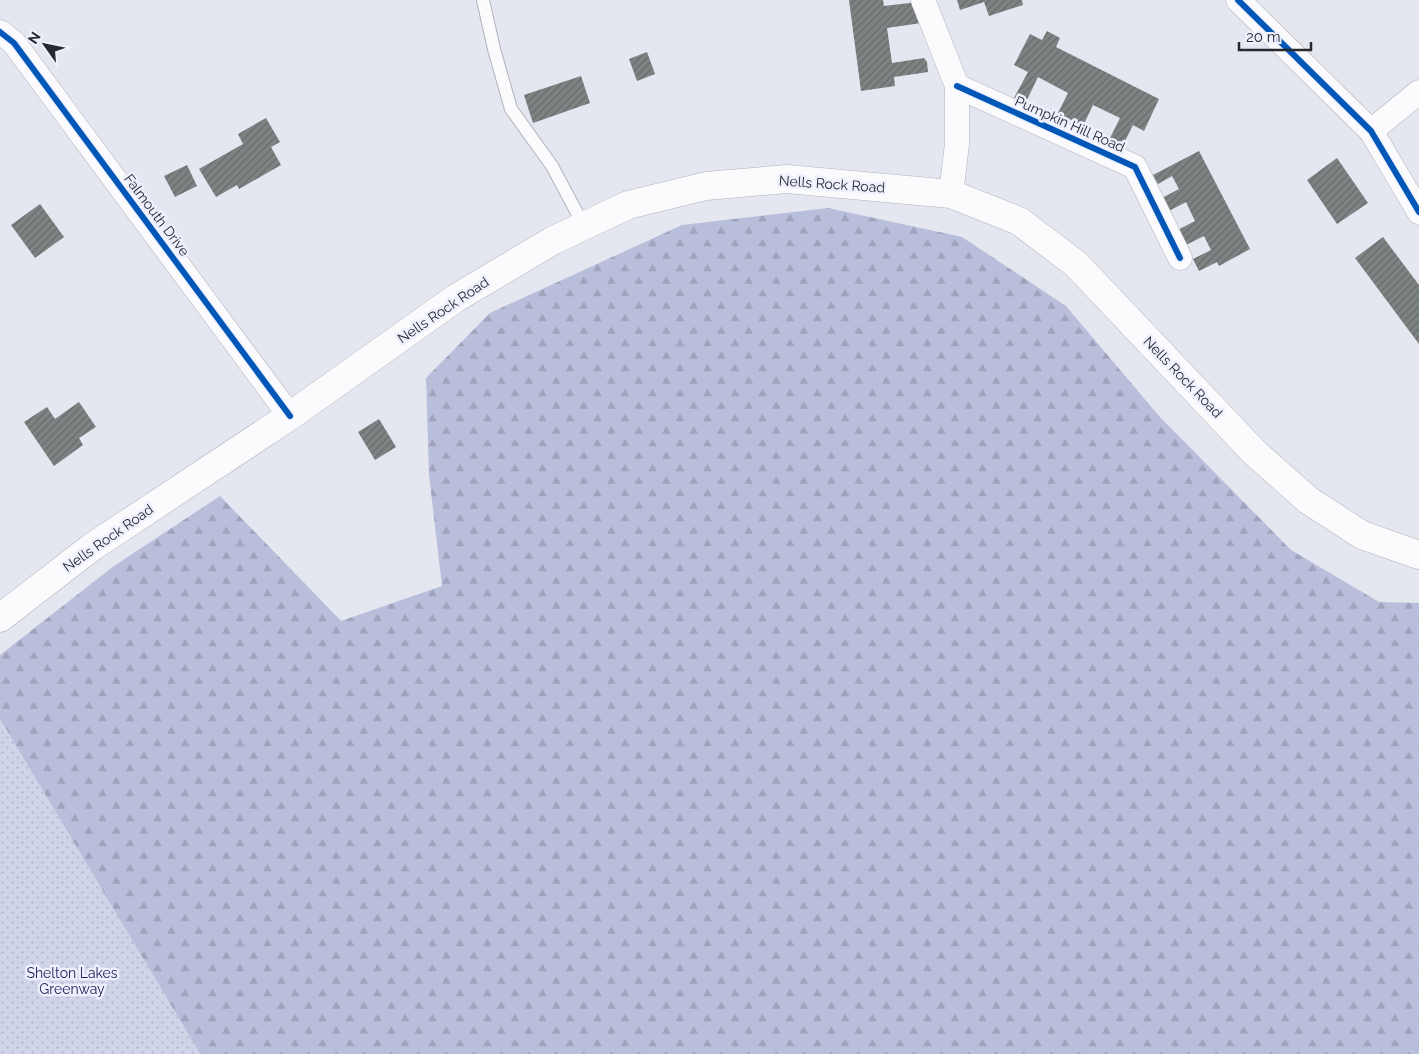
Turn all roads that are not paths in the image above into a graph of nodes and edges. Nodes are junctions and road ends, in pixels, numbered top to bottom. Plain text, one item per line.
1 (483, 0) edge
2 (923, 0) edge
3 (1238, 0) edge
4 (0, 32) edge
5 (957, 86) junction
6 (1419, 92) edge
7 (1370, 131) junction
8 (951, 194) junction
9 (1419, 212) edge
10 (584, 226) junction
11 (1180, 258) dead end
12 (290, 416) junction
13 (1419, 555) edge
14 (0, 618) edge

1 - 10 lane
2 - 5 street
3 - 7 street
4 - 12 street, Falmouth Drive
5 - 8 street
5 - 11 street, Pumpkin Hill Road
6 - 7 street
7 - 9 street
8 - 10 main road, Nells Rock Road
8 - 13 main road, Nells Rock Road
10 - 12 main road, Nells Rock Road
12 - 14 main road, Nells Rock Road

